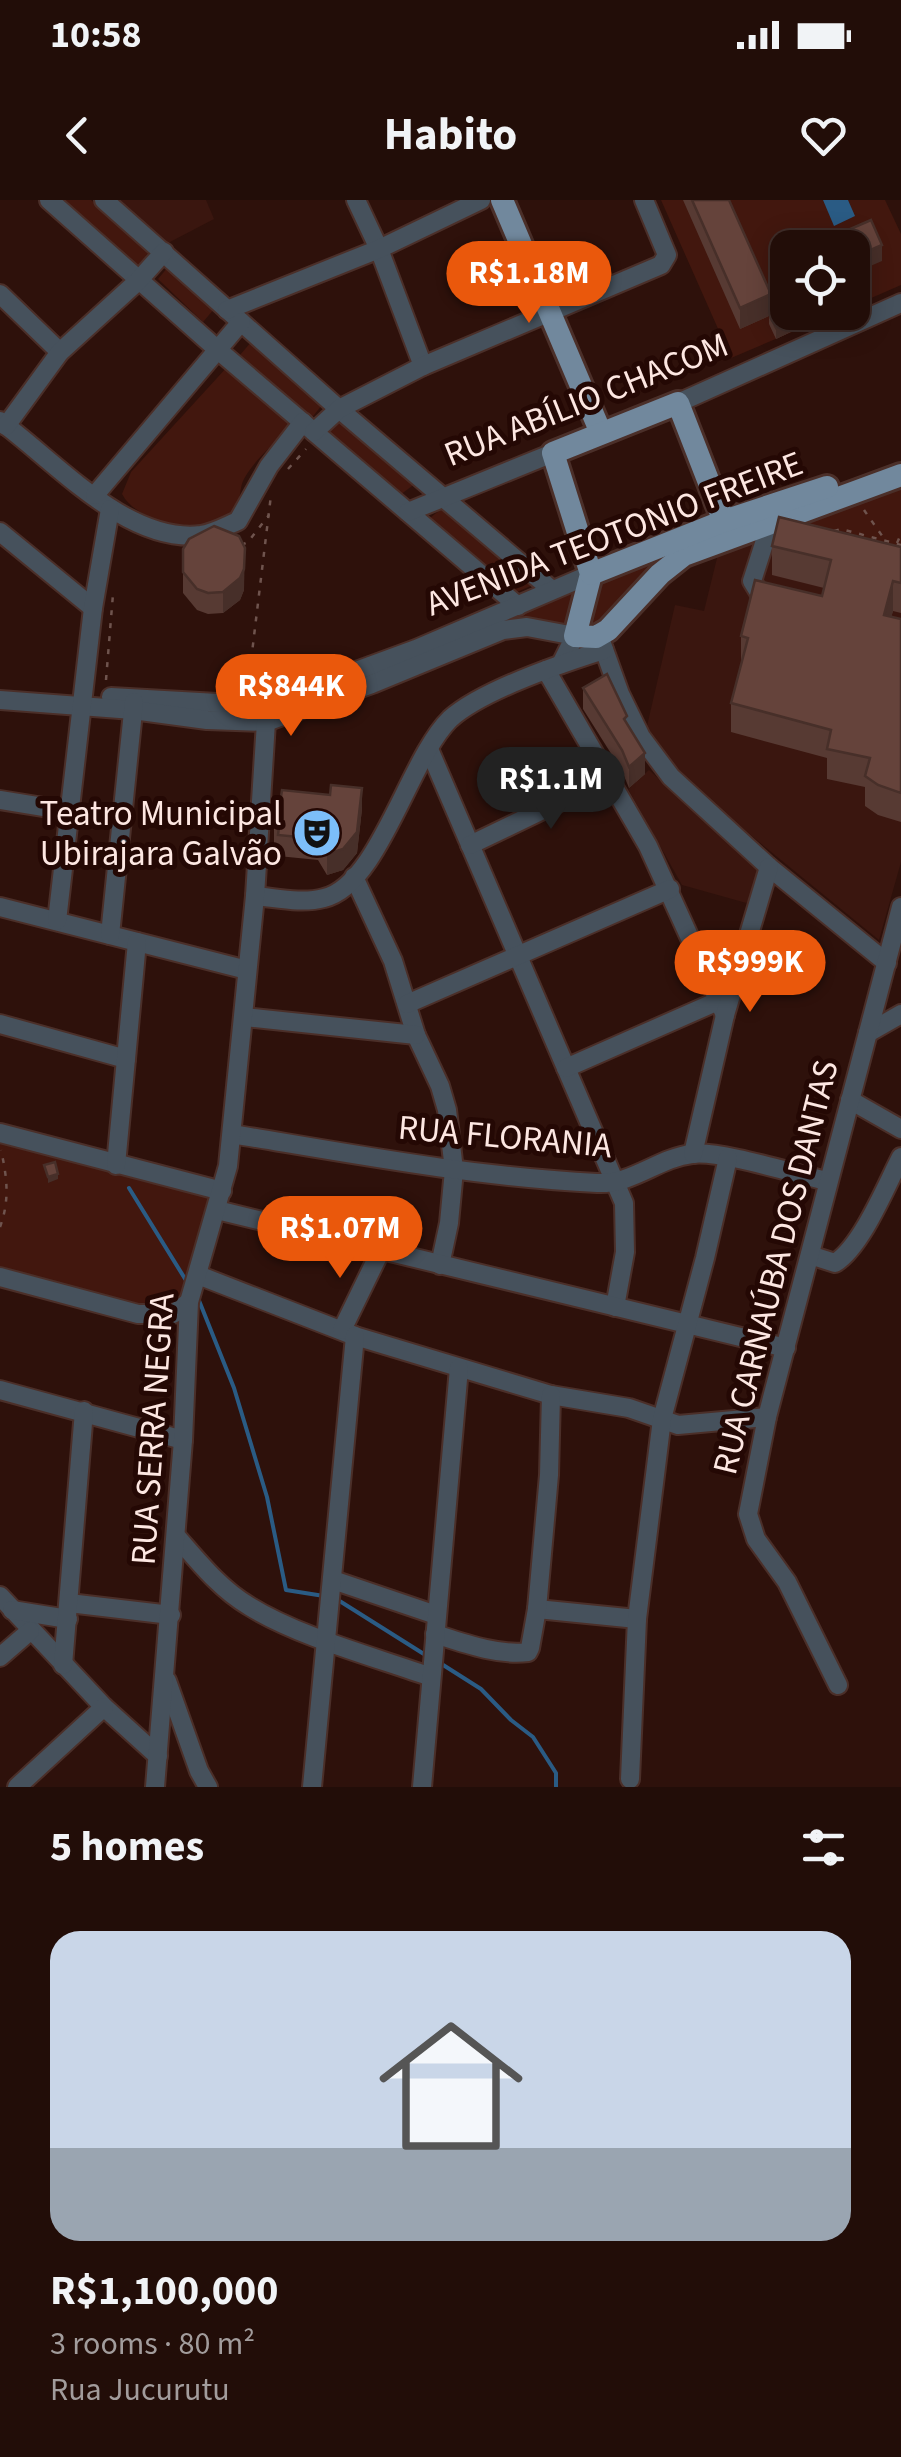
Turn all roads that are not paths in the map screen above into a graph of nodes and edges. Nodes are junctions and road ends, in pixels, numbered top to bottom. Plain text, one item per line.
1 (48, 200) edge
2 (104, 200) edge
3 (356, 200) edge
4 (481, 200) edge
5 (502, 200) edge
6 (644, 200) edge
7 (379, 249) junction
8 (164, 252) junction
9 (138, 281) junction
10 (0, 294) edge
11 (901, 303) edge
12 (552, 312) junction
13 (234, 316) junction
14 (218, 350) junction
15 (60, 352) junction
16 (423, 366) junction
17 (678, 404) junction
18 (339, 408) junction
19 (3, 423) edge
20 (309, 432) junction
21 (601, 433) junction
22 (553, 453) junction
23 (901, 462) edge
24 (901, 475) edge
25 (444, 495) junction
26 (95, 496) junction
27 (110, 508) junction
28 (408, 512) junction
29 (765, 527) junction
30 (728, 530) junction
31 (0, 532) edge
32 (801, 535) edge
33 (591, 574) junction
34 (552, 590) junction
35 (794, 604) edge
36 (518, 606) junction
37 (93, 608) junction
38 (575, 636) junction
39 (602, 643) junction
40 (407, 660) junction
41 (554, 667) junction
42 (0, 687) edge
43 (0, 700) edge
44 (84, 701) junction
45 (134, 704) junction
46 (266, 722) junction
47 (429, 749) junction
48 (611, 777) junction
49 (0, 800) edge
50 (68, 811) junction
51 (470, 845) junction
52 (769, 867) junction
53 (354, 878) junction
54 (670, 889) junction
55 (255, 896) junction
56 (0, 907) edge
57 (901, 907) edge
58 (57, 921) junction
59 (110, 935) junction
60 (136, 942) junction
61 (518, 956) junction
62 (887, 963) junction
63 (248, 970) junction
64 (408, 1004) junction
65 (721, 1008) junction
66 (901, 1014) edge
67 (244, 1017) junction
68 (0, 1024) edge
69 (868, 1033) junction
70 (416, 1036) junction
71 (126, 1059) junction
72 (566, 1068) junction
73 (850, 1100) junction
74 (901, 1129) edge
75 (0, 1133) edge
76 (232, 1134) junction
77 (693, 1154) junction
78 (901, 1157) edge
79 (728, 1158) junction
80 (116, 1164) junction
81 (454, 1170) junction
82 (827, 1181) junction
83 (617, 1183) junction
84 (220, 1201) junction
85 (380, 1252) junction
86 (810, 1255) junction
87 (440, 1265) junction
88 (198, 1275) junction
89 (0, 1278) edge
90 (188, 1302) junction
91 (615, 1308) junction
92 (687, 1325) junction
93 (348, 1333) junction
94 (786, 1348) junction
95 (459, 1368) junction
96 (0, 1390) edge
97 (550, 1394) junction
98 (84, 1411) junction
99 (767, 1417) junction
100 (662, 1419) junction
101 (184, 1440) junction
102 (176, 1536) junction
103 (333, 1580) junction
104 (6, 1603) edge
105 (538, 1609) junction
106 (68, 1611) junction
107 (170, 1614) junction
108 (637, 1619) junction
109 (436, 1625) junction
110 (30, 1631) junction
111 (328, 1640) junction
112 (0, 1658) edge
113 (63, 1664) junction
114 (165, 1676) junction
115 (431, 1677) junction
116 (838, 1685) dead end
117 (104, 1707) junction
118 (158, 1756) junction
119 (630, 1779) dead end
120 (16, 1787) edge
121 (155, 1787) edge
122 (208, 1787) edge
123 (312, 1787) edge
124 (422, 1787) edge

1 - 9 street
2 - 8 street
3 - 7 street
4 - 7 street
5 - 12 main road
6 - 12 street
7 - 13 street
7 - 16 street
8 - 9 street
8 - 13 street
9 - 14 street
9 - 15 street
10 - 15 street
11 - 17 street, RUA ABÍLIO CHACOM
12 - 16 street
12 - 21 main road
13 - 14 street
13 - 18 street
14 - 20 street
14 - 26 street
15 - 19 street
16 - 18 street
17 - 21 main road, RUA ABÍLIO CHACOM
17 - 30 main road
18 - 20 street
18 - 25 street
19 - 26 street
20 - 27 street
20 - 28 street
21 - 22 main road, RUA ABÍLIO CHACOM
22 - 25 street, RUA ABÍLIO CHACOM
22 - 33 main road
23 - 30 main road, AVENIDA TEOTONIO FREIRE
24 - 29 main road, AVENIDA TEOTONIO FREIRE
25 - 28 street, RUA ABÍLIO CHACOM
25 - 34 street
26 - 27 street
27 - 37 street
28 - 36 street
29 - 30 main road, AVENIDA TEOTONIO FREIRE
29 - 32 street, AVENIDA TEOTONIO FREIRE
29 - 35 street
30 - 33 main road, AVENIDA TEOTONIO FREIRE
30 - 39 main road, AVENIDA TEOTONIO FREIRE
31 - 37 street
33 - 34 street, AVENIDA TEOTONIO FREIRE
33 - 38 main road
34 - 36 street, AVENIDA TEOTONIO FREIRE
36 - 40 street, AVENIDA TEOTONIO FREIRE
37 - 44 street
38 - 39 main road, AVENIDA TEOTONIO FREIRE
38 - 40 street, AVENIDA TEOTONIO FREIRE
38 - 41 street
39 - 41 street
39 - 52 street
40 - 45 street, AVENIDA TEOTONIO FREIRE
40 - 46 street, AVENIDA TEOTONIO FREIRE
41 - 47 street
41 - 48 street
42 - 44 street, AVENIDA TEOTONIO FREIRE
43 - 44 street, AVENIDA TEOTONIO FREIRE
44 - 45 street, AVENIDA TEOTONIO FREIRE
44 - 50 street
45 - 46 street, AVENIDA TEOTONIO FREIRE
45 - 59 street
46 - 55 street, RUA SERRA NEGRA
47 - 51 street
47 - 53 street
48 - 51 street
48 - 54 street
49 - 50 street
50 - 58 street
51 - 61 street
52 - 62 street
52 - 65 street
53 - 55 street
53 - 64 street
54 - 61 street
54 - 65 street
55 - 63 street, RUA SERRA NEGRA
56 - 58 street
57 - 62 street, RUA CARNAÚBA DOS DANTAS
58 - 59 street
59 - 60 street
60 - 63 street
60 - 71 street
61 - 64 street
61 - 72 street
62 - 69 street, RUA CARNAÚBA DOS DANTAS
63 - 67 street, RUA SERRA NEGRA
64 - 70 street
65 - 72 street
65 - 77 street
66 - 69 street
67 - 70 street
67 - 76 street, RUA SERRA NEGRA
68 - 71 street
69 - 73 street, RUA CARNAÚBA DOS DANTAS
70 - 81 street
71 - 80 street
72 - 83 street
73 - 74 street
73 - 82 street, RUA CARNAÚBA DOS DANTAS
75 - 80 street
76 - 81 street, RUA FLORANIA
76 - 84 street, RUA SERRA NEGRA
77 - 79 street, RUA FLORANIA
77 - 83 street, RUA FLORANIA
78 - 86 street
79 - 82 street, RUA FLORANIA
79 - 92 street
80 - 84 street
81 - 83 street, RUA FLORANIA
81 - 87 street
82 - 86 street, RUA CARNAÚBA DOS DANTAS
83 - 91 street
84 - 85 street
84 - 88 street, RUA SERRA NEGRA
85 - 87 street
85 - 93 street
86 - 94 street, RUA CARNAÚBA DOS DANTAS
87 - 91 street
88 - 90 street, RUA SERRA NEGRA
88 - 93 street
89 - 90 street
90 - 101 street, RUA SERRA NEGRA
91 - 92 street
92 - 94 street
92 - 100 street
93 - 95 street
93 - 103 street
94 - 99 street, RUA CARNAÚBA DOS DANTAS
95 - 97 street
95 - 109 street
96 - 98 street
97 - 100 street
97 - 105 street
98 - 101 street
98 - 106 street
99 - 100 street
99 - 116 street, RUA CARNAÚBA DOS DANTAS
100 - 108 street
101 - 102 street, RUA SERRA NEGRA
102 - 107 street, RUA SERRA NEGRA
102 - 111 street
103 - 109 street
103 - 111 street
104 - 106 street
104 - 110 street
105 - 108 street
105 - 109 street
106 - 107 street
106 - 113 street
107 - 114 street, RUA SERRA NEGRA
108 - 119 street
109 - 115 street
110 - 112 street
110 - 113 street
111 - 115 street
111 - 123 street
113 - 117 street
114 - 118 street, RUA SERRA NEGRA
114 - 122 street
115 - 124 street
117 - 118 street
117 - 120 street
118 - 121 street, RUA SERRA NEGRA

